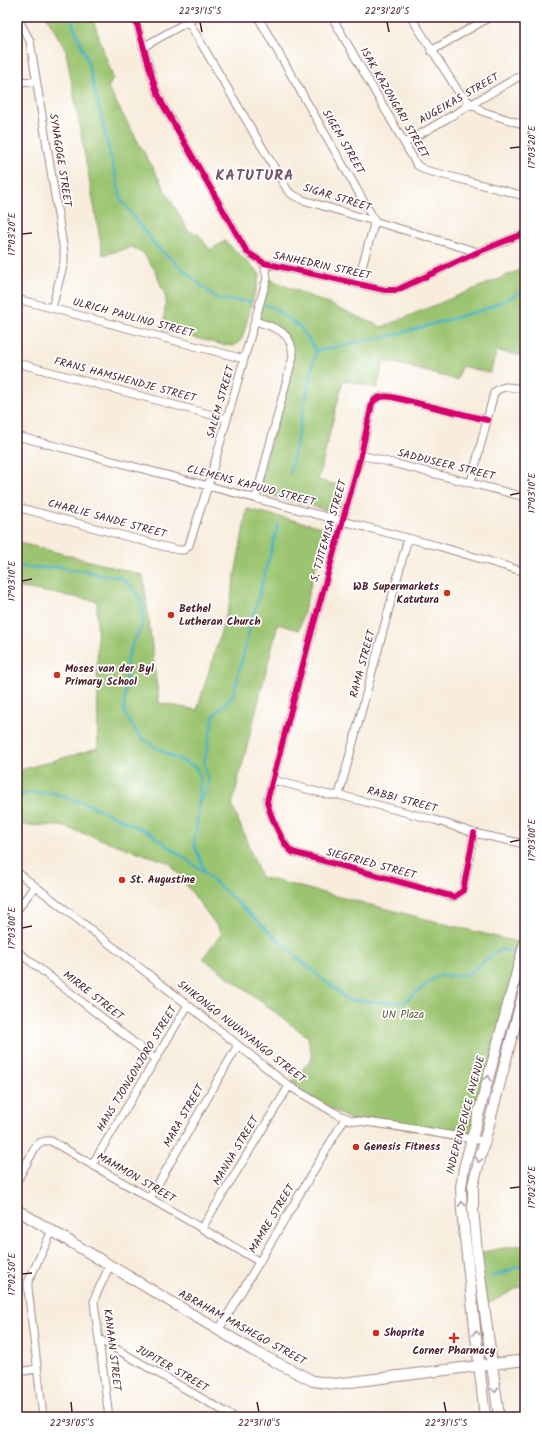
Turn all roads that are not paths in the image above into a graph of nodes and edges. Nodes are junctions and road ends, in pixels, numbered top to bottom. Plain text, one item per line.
1 (17, 17) edge
2 (135, 17) edge
3 (196, 17) edge
4 (258, 17) edge
5 (332, 17) edge
6 (411, 17) edge
7 (490, 17) edge
8 (188, 21) junction
9 (143, 47) junction
10 (432, 51) junction
11 (525, 73) edge
12 (17, 81) edge
13 (36, 82) junction
14 (471, 104) junction
15 (525, 125) edge
16 (404, 143) junction
17 (525, 196) edge
18 (375, 221) junction
19 (525, 233) edge
20 (478, 252) junction
21 (264, 263) junction
22 (357, 284) junction
23 (17, 299) edge
24 (52, 308) junction
25 (255, 321) junction
26 (244, 359) junction
27 (17, 363) edge
28 (525, 390) edge
29 (227, 419) junction
30 (487, 420) junction
31 (17, 436) edge
32 (361, 455) junction
33 (471, 482) junction
34 (208, 486) junction
35 (525, 497) edge
36 (256, 498) junction
37 (17, 507) edge
38 (342, 521) junction
39 (408, 538) junction
40 (189, 545) joint
41 (525, 572) edge
42 (273, 780) junction
43 (339, 795) junction
44 (474, 833) junction
45 (525, 844) edge
46 (17, 872) edge
47 (35, 886) junction
48 (17, 910) edge
49 (525, 943) edge
50 (17, 951) edge
51 (525, 987) edge
52 (188, 1005) junction
53 (238, 1045) junction
54 (155, 1059) junction
55 (289, 1086) junction
56 (345, 1118) junction
57 (472, 1140) junction
58 (484, 1141) junction
59 (92, 1165) junction
60 (17, 1181) edge
61 (150, 1198) junction
62 (17, 1210) edge
63 (202, 1228) junction
64 (52, 1231) junction
65 (260, 1262) junction
66 (110, 1265) junction
67 (218, 1331) junction
68 (99, 1339) junction
69 (525, 1360) edge
70 (491, 1364) junction
71 (479, 1365) junction
72 (37, 1369) junction
73 (17, 1372) edge
74 (43, 1417) edge
75 (109, 1417) edge
76 (234, 1417) edge
77 (486, 1417) edge
78 (499, 1417) edge

1 - 13 street, SYNAGOGE STREET
2 - 9 street, SANHEDRIN STREET
3 - 8 street
4 - 18 street, SIGEM STREET
5 - 16 street, ISAK KAZONGARI STREET
6 - 10 street
7 - 10 street
8 - 9 street
8 - 18 street, SIGAR STREET
9 - 21 street, SANHEDRIN STREET
10 - 14 street
11 - 14 street, AUGEIKAS STREET
12 - 13 street
13 - 24 street, SYNAGOGE STREET
14 - 15 street
14 - 16 street, AUGEIKAS STREET
16 - 17 street, ISAK KAZONGARI STREET
18 - 20 street, SIGAR STREET
18 - 22 street
19 - 20 street, SANHEDRIN STREET
20 - 22 street, SANHEDRIN STREET
21 - 22 street, SANHEDRIN STREET
21 - 25 street, SALEM STREET
23 - 24 street, ULRICH PAULINO STREET
24 - 26 street, ULRICH PAULINO STREET
25 - 26 street, SALEM STREET
25 - 36 street
26 - 29 street, SALEM STREET
27 - 29 street, FRANS HAMSHENDJE STREET
28 - 30 street
29 - 34 street, SALEM STREET
30 - 32 street, S. TJITEMISA STREET
30 - 33 street
31 - 34 street, CLEMENS KAPUUO STREET
32 - 33 street, SADDUSEER STREET
32 - 38 street, S. TJITEMISA STREET
33 - 35 street, SADDUSEER STREET
34 - 36 street, CLEMENS KAPUUO STREET
34 - 40 street, SALEM STREET
36 - 38 street, CLEMENS KAPUUO STREET
37 - 40 street, CHARLIE SANDE STREET
38 - 39 street, CLEMENS KAPUUO STREET
38 - 42 street, S. TJITEMISA STREET
39 - 41 street, CLEMENS KAPUUO STREET
39 - 43 street, RAMA STREET
42 - 43 street, RABBI STREET
42 - 44 street, SIEGFRIED STREET
43 - 44 street, RABBI STREET
44 - 45 street, RABBI STREET
46 - 47 street, SHIKONGO NUUNYANGO STREET
47 - 48 street
47 - 52 street, SHIKONGO NUUNYANGO STREET
57 -> 49 main road, INDEPENDENCE AVENUE
50 - 54 street, MIRRE STREET
51 - 58 main road
52 - 53 street, SHIKONGO NUUNYANGO STREET
52 - 54 street, HANS TJONGONJORO STREET
53 - 55 street, SHIKONGO NUUNYANGO STREET
53 - 61 street, MARA STREET
54 - 59 street, HANS TJONGONJORO STREET
55 - 56 street, SHIKONGO NUUNYANGO STREET
55 - 63 street, MANNA STREET
56 - 57 street, SHIKONGO NUUNYANGO STREET
56 - 65 street, MAMRE STREET
57 - 58 street, SHIKONGO NUUNYANGO STREET
71 -> 57 main road, INDEPENDENCE AVENUE
58 -> 70 main road
59 - 60 street, MAMMON STREET
59 - 61 street, MAMMON STREET
61 - 63 street, MAMMON STREET
62 - 64 main road, ABRAHAM MASHEGO STREET
63 - 65 street, MAMMON STREET
64 - 66 main road, ABRAHAM MASHEGO STREET
64 - 72 street
65 - 67 street, MAMRE STREET
66 - 67 main road, ABRAHAM MASHEGO STREET
66 - 68 street, KANAAN STREET
67 - 71 main road, ABRAHAM MASHEGO STREET
68 - 75 street, KANAAN STREET
68 - 76 street, JUPITER STREET
69 - 70 main road, ABRAHAM MASHEGO STREET
70 - 71 main road, ABRAHAM MASHEGO STREET
70 -> 78 main road
71 - 77 main road, INDEPENDENCE AVENUE
72 - 73 street
72 - 74 street

